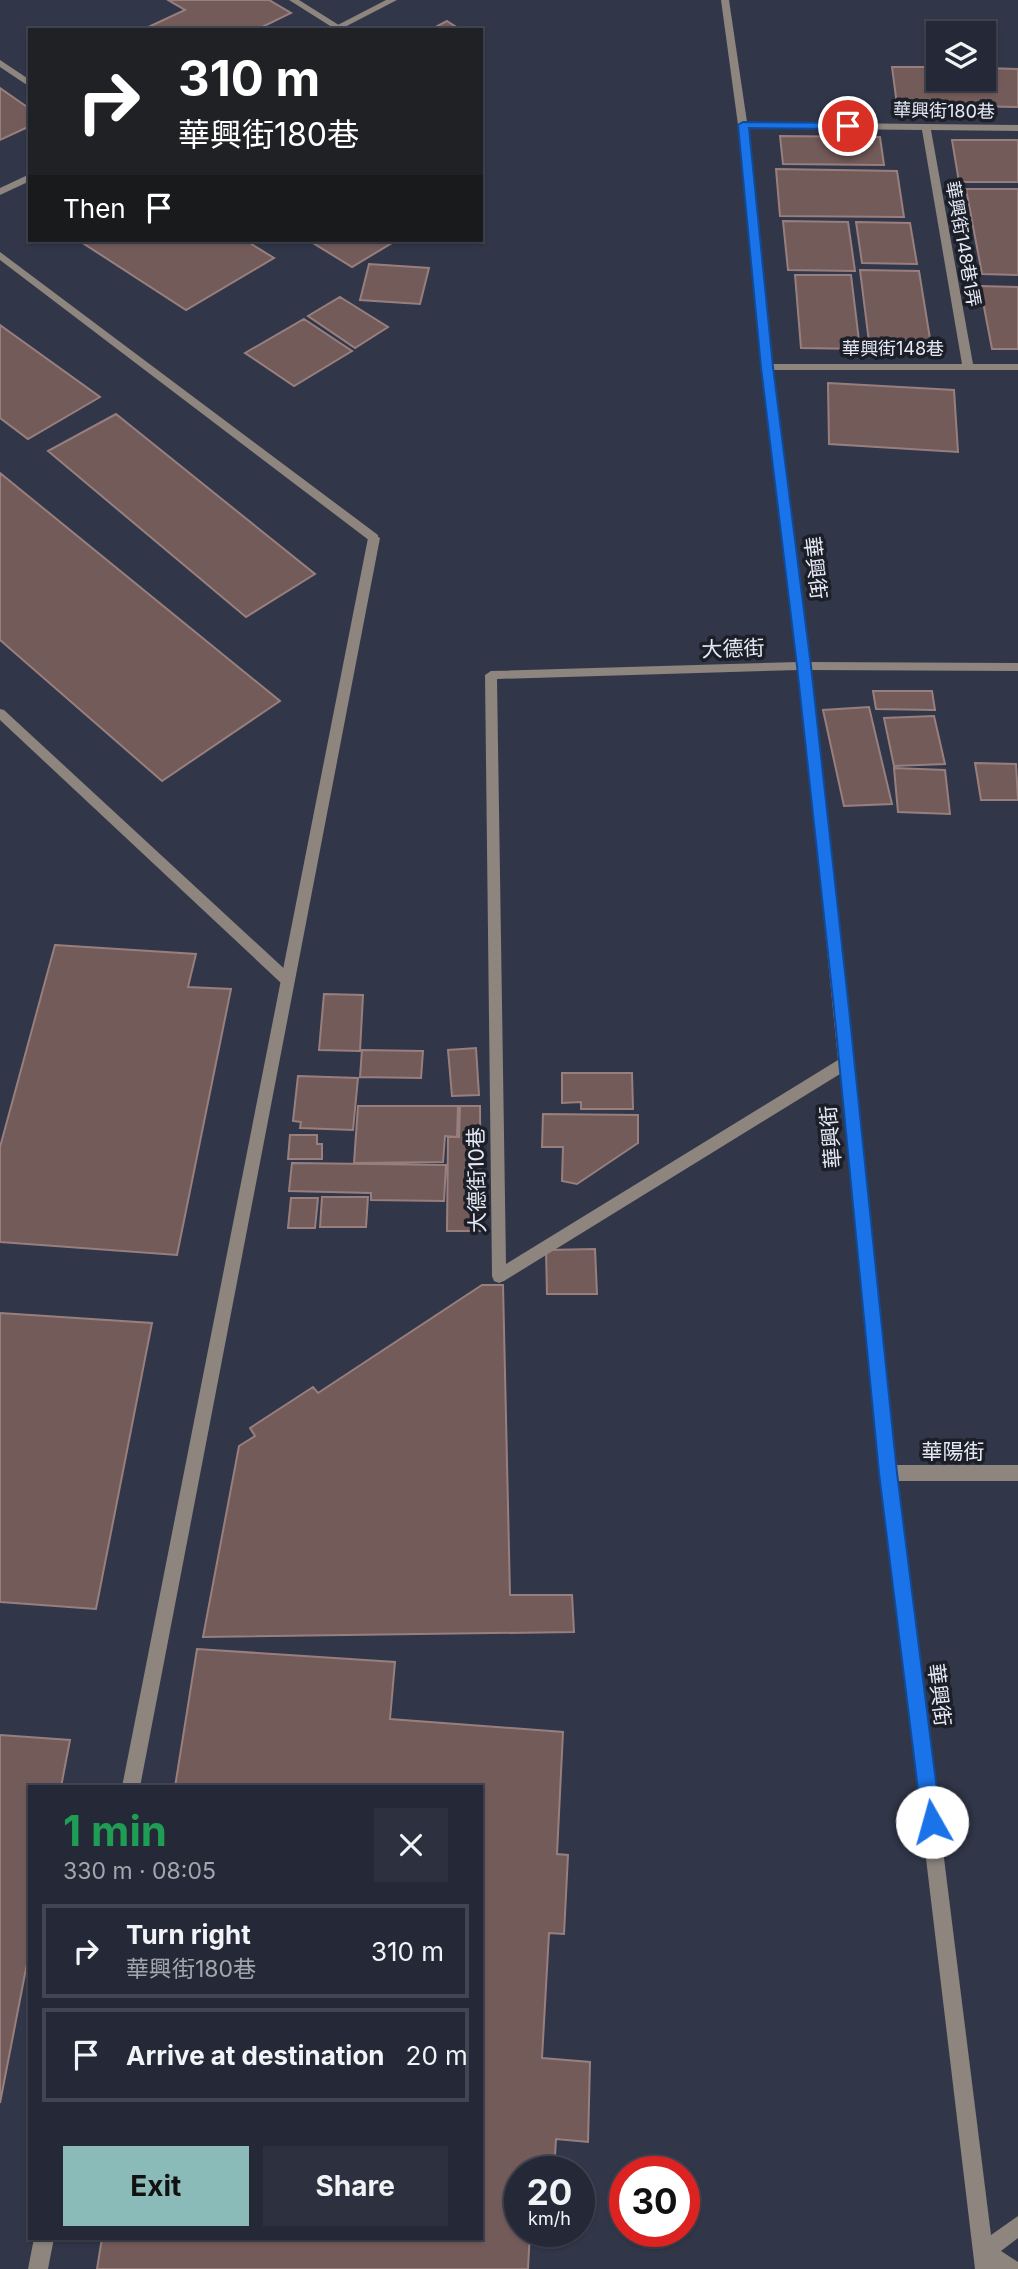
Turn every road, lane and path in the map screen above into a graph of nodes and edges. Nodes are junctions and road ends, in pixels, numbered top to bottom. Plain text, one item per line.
1 (293, 0) edge
2 (393, 0) edge
3 (725, 0) edge
4 (335, 28) edge
5 (0, 63) edge
6 (28, 83) edge
7 (743, 125) junction
8 (926, 127) junction
9 (1018, 128) edge
10 (28, 178) edge
11 (0, 192) edge
12 (0, 255) edge
13 (968, 366) junction
14 (767, 367) junction
15 (1018, 367) edge
16 (804, 666) junction
17 (1018, 667) edge
18 (491, 675) joint
19 (0, 713) edge
20 (286, 979) junction
21 (847, 1062) junction
22 (888, 1473) junction
23 (1018, 1473) edge
24 (131, 1785) edge
25 (1018, 2226) edge
26 (44, 2240) edge
27 (985, 2261) edge
28 (38, 2269) edge
29 (1010, 2269) edge

1 - 4 street
2 - 4 street
3 - 7 street, 華興街
5 - 6 street
7 - 8 street, 華興街180巷
7 - 14 street, 華興街
8 - 9 street, 華興街180巷
8 - 13 street, 華興街148巷1弄
10 - 11 street
12 - 20 street
13 - 14 street, 華興街148巷
13 - 15 street, 華興街148巷
14 - 16 street, 華興街
16 - 17 street, 大德街
16 - 18 street, 大德街
16 - 21 street, 華興街
18 - 21 street, 大德街10巷
19 - 20 street
20 - 24 street
21 - 22 street, 華興街
22 - 23 street, 華陽街
22 - 27 street, 華興街
25 - 27 street
26 - 28 street
27 - 29 street

